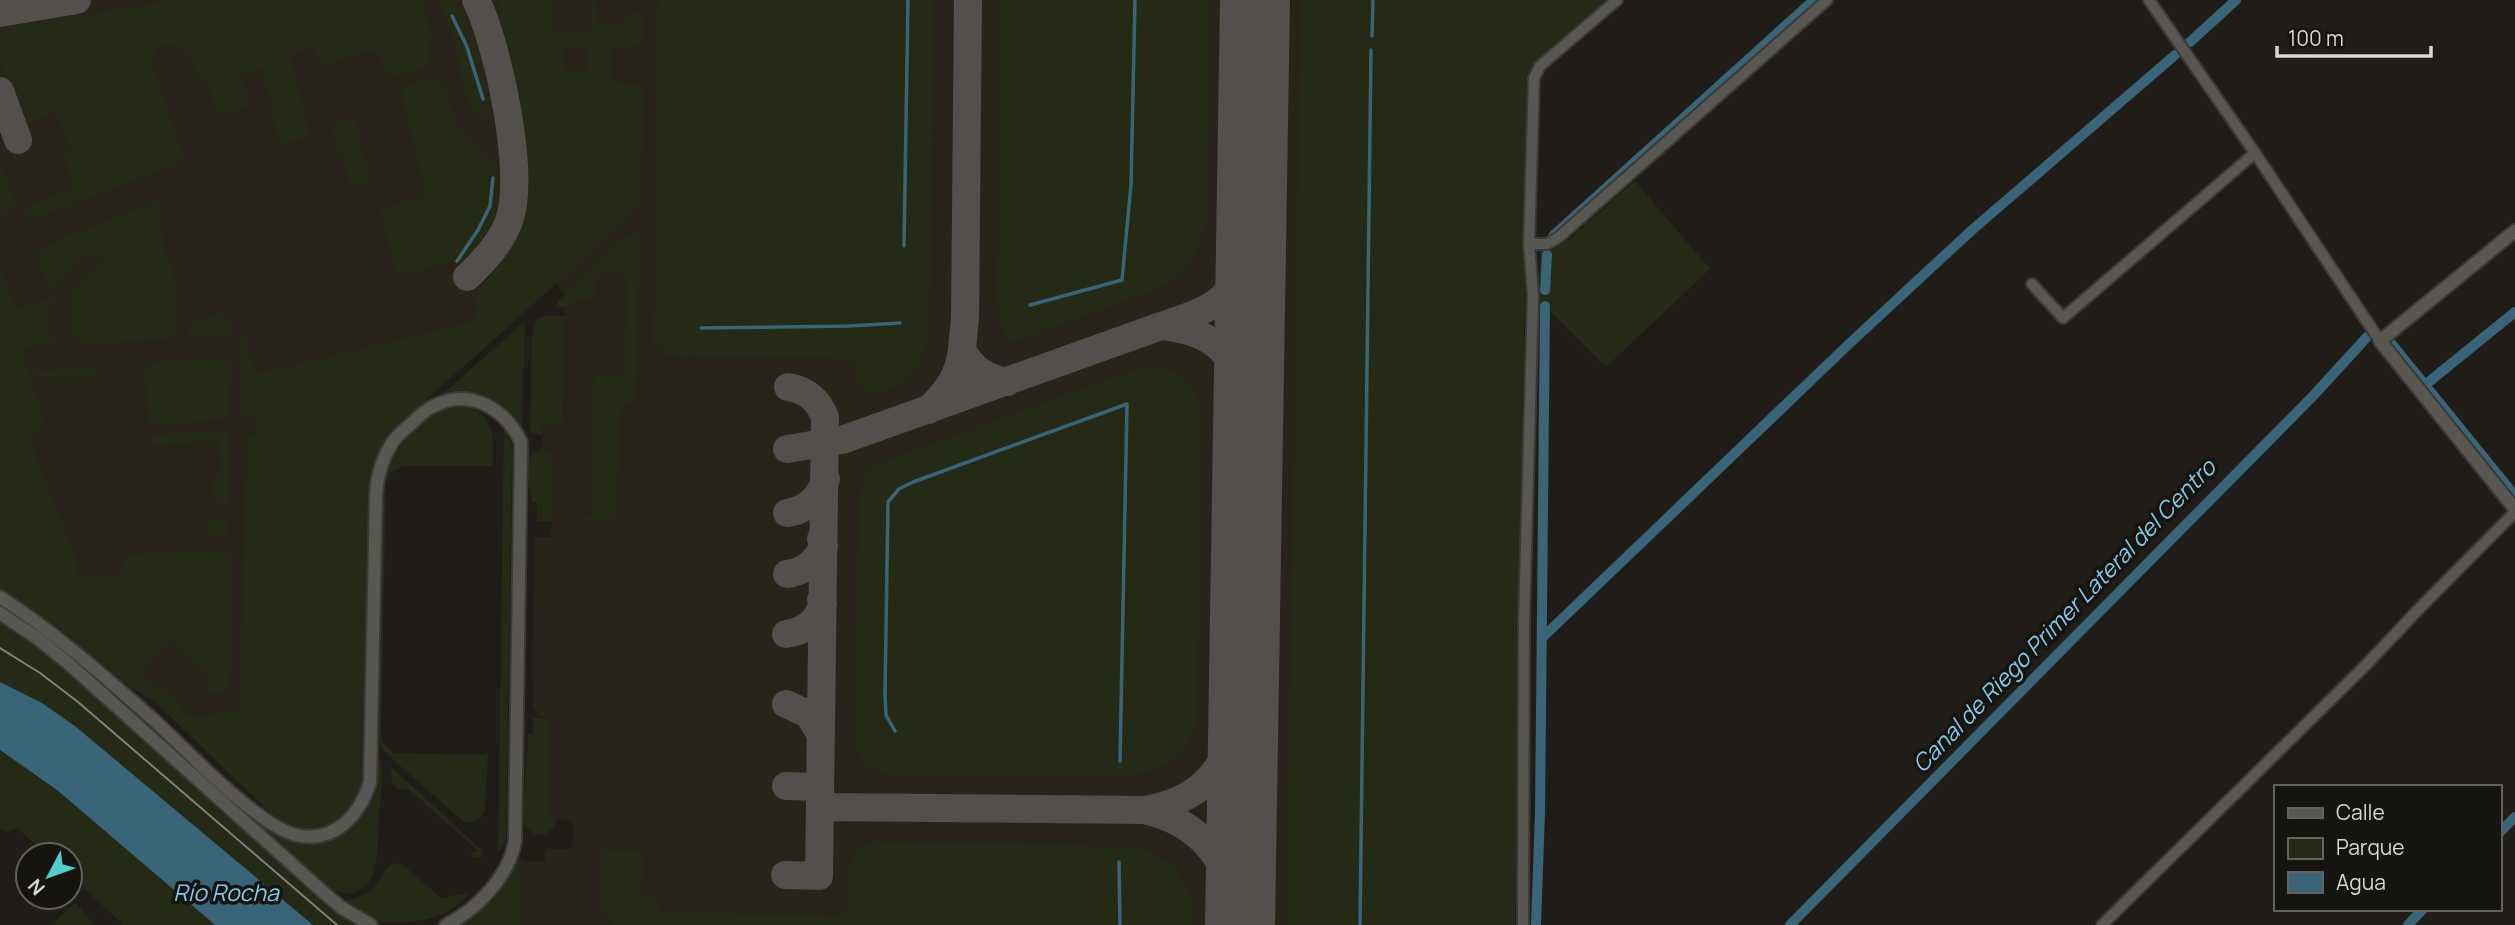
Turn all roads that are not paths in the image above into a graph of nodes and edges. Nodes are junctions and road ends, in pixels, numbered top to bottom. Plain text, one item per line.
1 (1617, 0) edge
2 (1827, 0) edge
3 (2149, 0) edge
4 (2255, 153) junction
5 (2515, 231) edge
6 (1530, 244) junction
7 (2032, 284) dead end
8 (2380, 341) junction
9 (2515, 511) edge
10 (0, 597) edge
11 (0, 613) edge
12 (111, 692) junction
13 (371, 925) edge
14 (446, 925) edge
15 (1523, 925) edge
16 (2102, 925) edge

1 - 6 street
2 - 6 street
3 - 4 street
4 - 7 street
4 - 8 street
5 - 8 street
6 - 15 street
8 - 9 street
9 - 16 street
10 - 12 street
11 - 12 street
12 - 13 street
12 - 14 street

